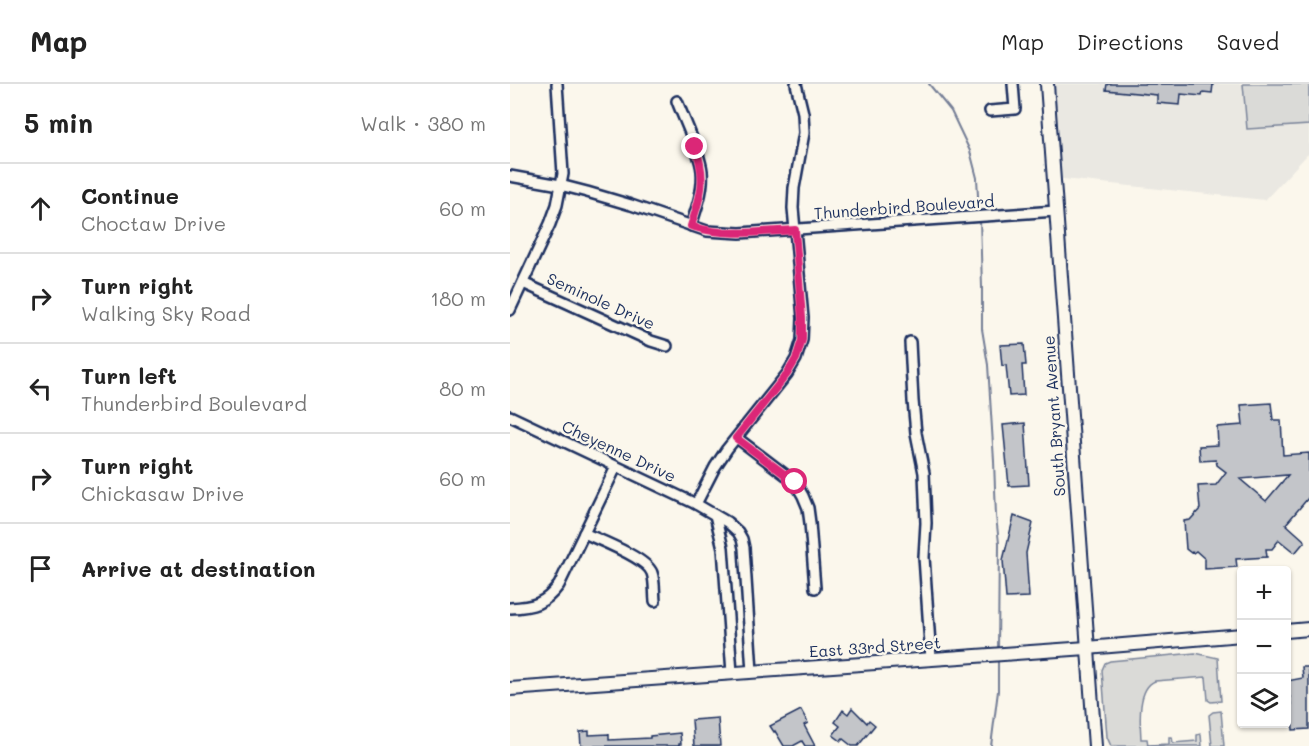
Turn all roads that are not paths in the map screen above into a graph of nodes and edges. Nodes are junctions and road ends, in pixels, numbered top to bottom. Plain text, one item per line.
1 (557, 84) edge
2 (796, 84) edge
3 (1013, 84) edge
4 (1047, 84) edge
5 (677, 101) dead end
6 (990, 111) dead end
7 (510, 176) edge
8 (560, 185) junction
9 (1056, 211) junction
10 (691, 226) junction
11 (795, 230) junction
12 (523, 283) junction
13 (510, 310) edge
14 (910, 342) dead end
15 (667, 346) dead end
16 (510, 416) edge
17 (736, 438) junction
18 (616, 467) junction
19 (696, 504) junction
20 (715, 515) junction
21 (584, 533) junction
22 (815, 588) dead end
23 (655, 601) dead end
24 (510, 608) edge
25 (1309, 629) edge
26 (1291, 631) edge
27 (1237, 635) edge
28 (1087, 648) junction
29 (932, 659) junction
30 (752, 672) junction
31 (732, 673) junction
32 (510, 689) edge
33 (1095, 746) edge

1 - 8 street
2 - 11 street
3 - 6 street
4 - 9 street, South Bryant Avenue
5 - 10 street
7 - 8 street, Thunderbird Boulevard
8 - 10 street, Thunderbird Boulevard
8 - 12 street
9 - 11 street, Thunderbird Boulevard
9 - 28 street, South Bryant Avenue
10 - 11 street, Thunderbird Boulevard
11 - 17 street
12 - 13 street
12 - 15 street, Seminole Drive
14 - 29 street
16 - 18 street, Cheyenne Drive
17 - 19 street
17 - 22 street
18 - 19 street, Cheyenne Drive
18 - 21 street
19 - 20 street, Cheyenne Drive
20 - 30 street, Cheyenne Drive
20 - 31 street
21 - 23 street
21 - 24 street
25 - 26 street
27 - 28 street, East 33rd Street
28 - 29 street, East 33rd Street
28 - 33 street, South Bryant Avenue
29 - 30 street, East 33rd Street
30 - 31 street, East 33rd Street
31 - 32 street, East 33rd Street

